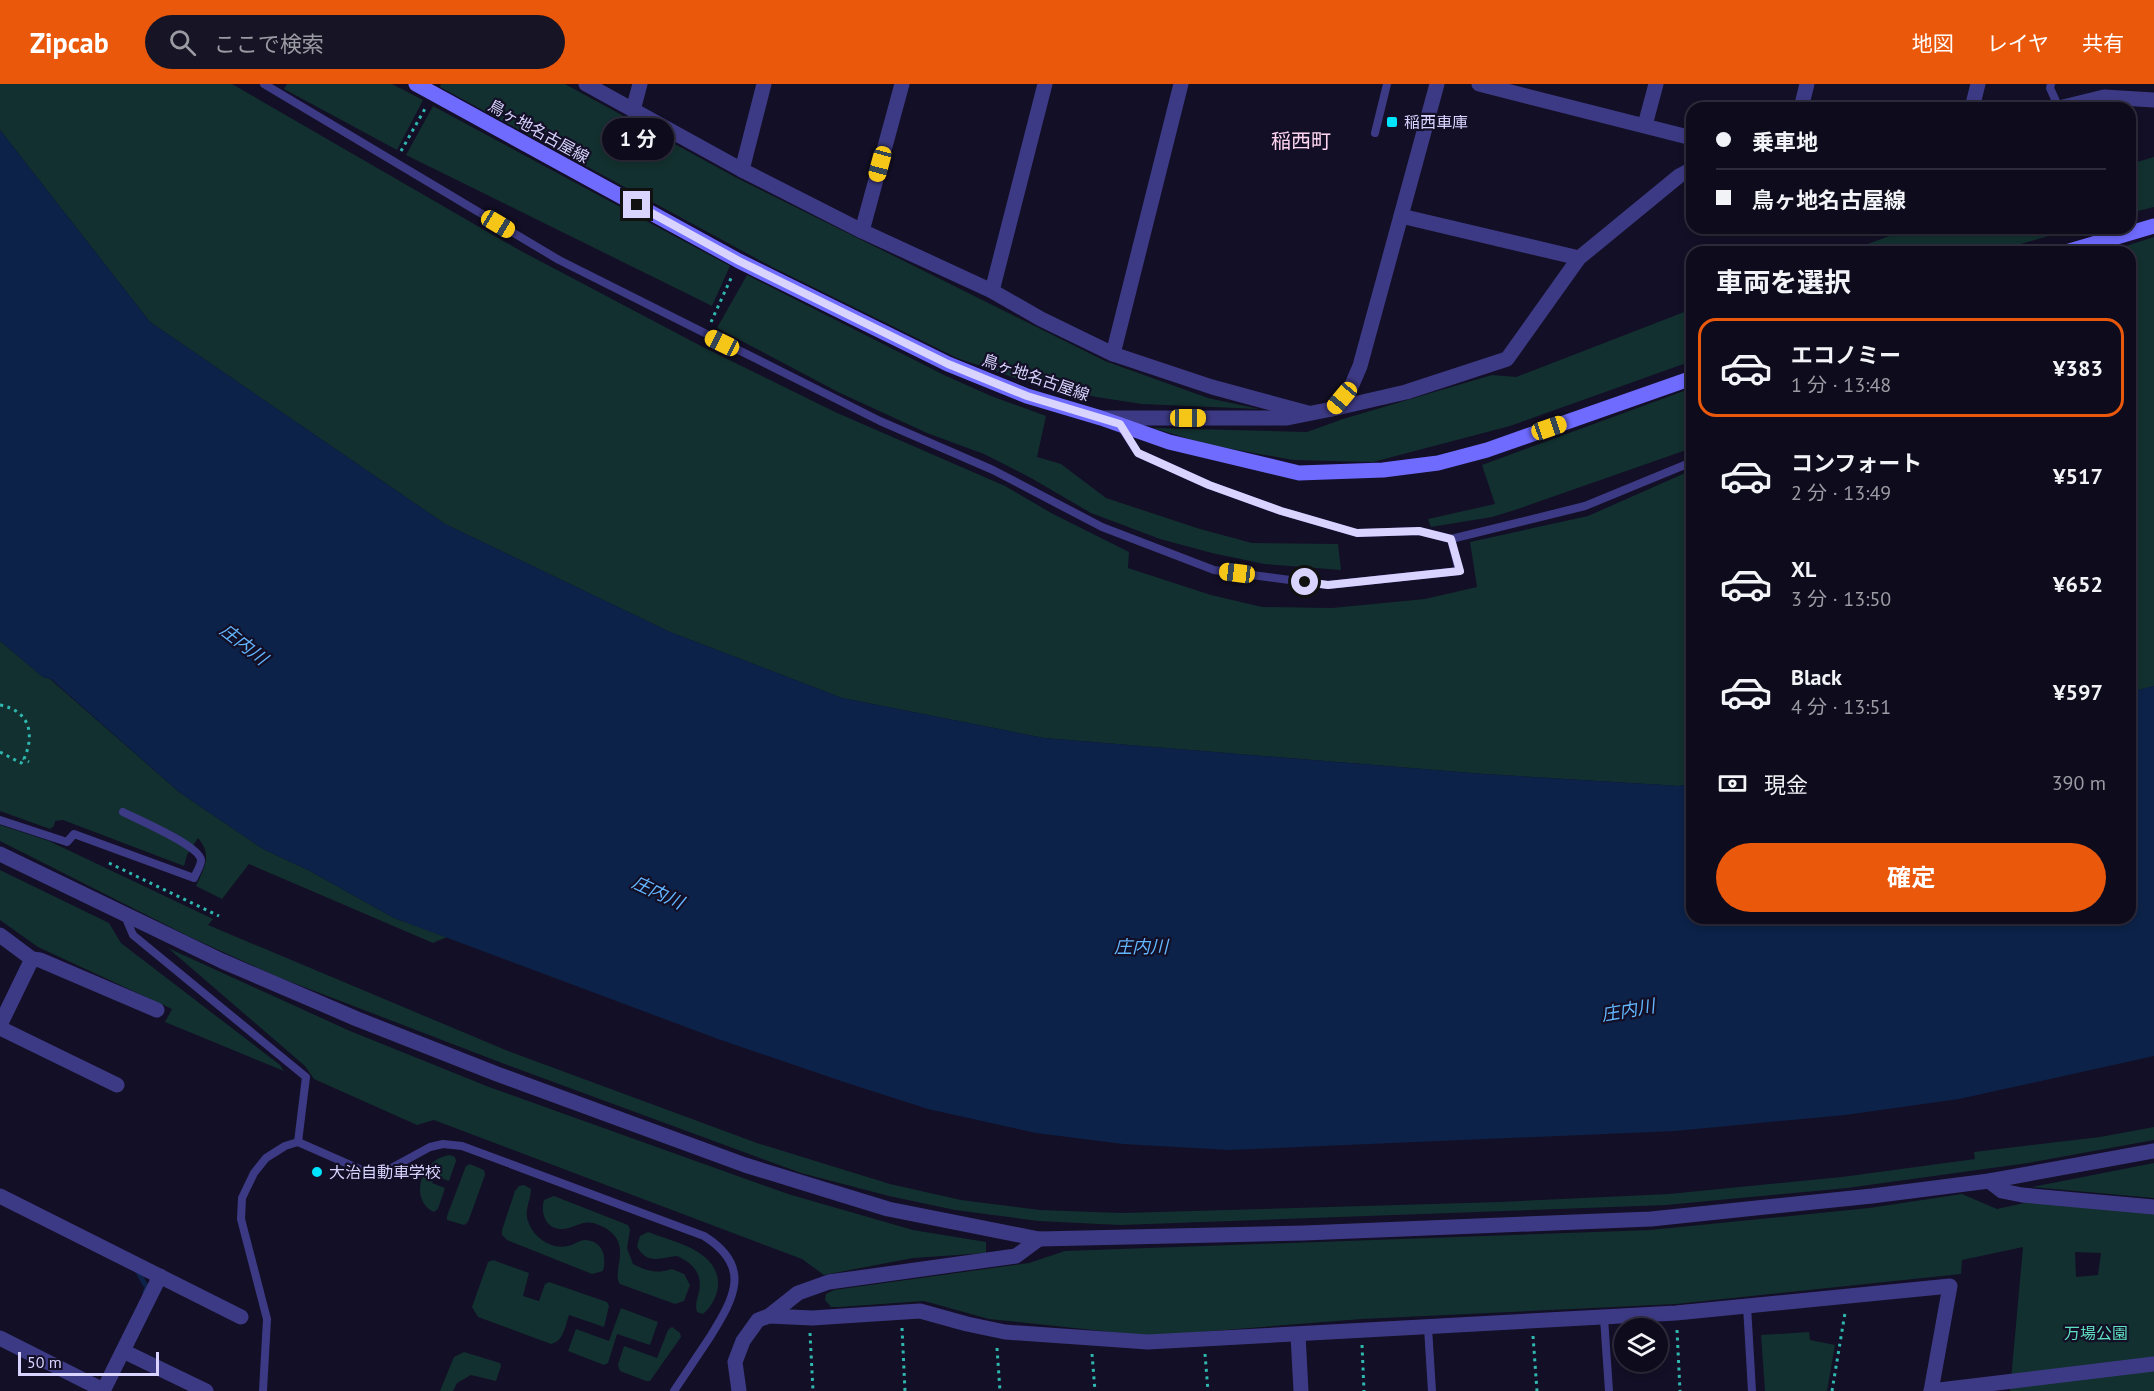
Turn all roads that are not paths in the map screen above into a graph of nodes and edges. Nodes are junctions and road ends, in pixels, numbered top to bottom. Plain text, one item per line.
1 (264, 84) edge
2 (416, 84) edge
3 (586, 84) edge
4 (640, 84) edge
5 (764, 84) edge
6 (902, 84) edge
7 (1045, 84) edge
8 (1181, 84) edge
9 (1387, 84) edge
10 (1437, 84) edge
11 (1479, 84) edge
12 (1656, 84) edge
13 (1807, 84) edge
14 (1978, 84) edge
15 (2051, 84) edge
16 (2146, 94) edge
17 (1802, 102) edge
18 (1974, 102) edge
19 (2056, 102) edge
20 (2083, 102) edge
21 (633, 110) junction
22 (1645, 125) junction
23 (1374, 133) dead end
24 (1686, 136) edge
25 (742, 171) junction
26 (1686, 172) edge
27 (1401, 216) junction
28 (2154, 226) edge
29 (862, 231) junction
30 (2136, 231) edge
31 (2127, 234) edge
32 (2086, 246) edge
33 (1579, 258) junction
34 (992, 291) junction
35 (1113, 354) junction
36 (1686, 380) edge
37 (1332, 409) junction
38 (1308, 413) junction
39 (1101, 418) junction
40 (1120, 424) junction
41 (1686, 464) edge
42 (1451, 539) junction
43 (123, 812) dead end
44 (0, 820) edge
45 (0, 854) edge
46 (125, 916) junction
47 (0, 935) edge
48 (32, 959) junction
49 (157, 1010) dead end
50 (0, 1027) edge
51 (117, 1085) dead end
52 (298, 1142) junction
53 (2154, 1151) edge
54 (1989, 1181) junction
55 (0, 1196) edge
56 (2154, 1207) edge
57 (1039, 1239) junction
58 (160, 1276) junction
59 (1747, 1306) junction
60 (769, 1316) junction
61 (241, 1317) dead end
62 (1604, 1317) junction
63 (1428, 1328) junction
64 (1298, 1335) junction
65 (0, 1338) edge
66 (123, 1351) junction
67 (2154, 1364) edge
68 (103, 1390) edge
69 (206, 1391) edge
70 (263, 1391) edge
71 (675, 1391) edge
72 (739, 1391) edge
73 (1300, 1391) edge
74 (1432, 1391) edge
75 (1609, 1391) edge
76 (1752, 1391) edge

1 - 42 lane
2 - 39 main road, 鳥ヶ地名古屋線
3 - 21 street
4 - 21 street
5 - 25 street
6 - 29 street
7 - 34 street
8 - 35 street
9 - 23 lane
10 - 27 street
11 - 22 street
12 - 22 street
13 - 17 street
14 - 18 street
15 - 19 lane
16 - 20 street
21 - 25 street
22 - 24 street
25 - 29 street
26 - 33 street
27 - 33 street
27 - 37 street
28 - 30 main road
29 - 34 street
31 - 32 main road
33 - 37 street
34 - 35 street
35 - 38 street
36 - 40 main road, 鳥ヶ地名古屋線
37 - 38 street
38 - 39 street
39 - 40 main road, 鳥ヶ地名古屋線
40 - 42 lane
41 - 42 lane
43 - 44 lane
45 - 46 street
46 - 52 lane
46 - 57 street
47 - 48 street
48 - 49 street
48 - 50 street
50 - 51 street
52 - 70 lane
52 - 71 lane
53 - 54 street
54 - 56 street
54 - 57 street
55 - 58 street
57 - 60 street
58 - 61 street
58 - 66 street
59 - 62 street
59 - 67 street
59 - 76 lane
60 - 64 street
60 - 72 street
62 - 63 street
62 - 75 lane
63 - 64 street
63 - 74 lane
64 - 73 street
65 - 68 street
66 - 68 street
66 - 69 street

